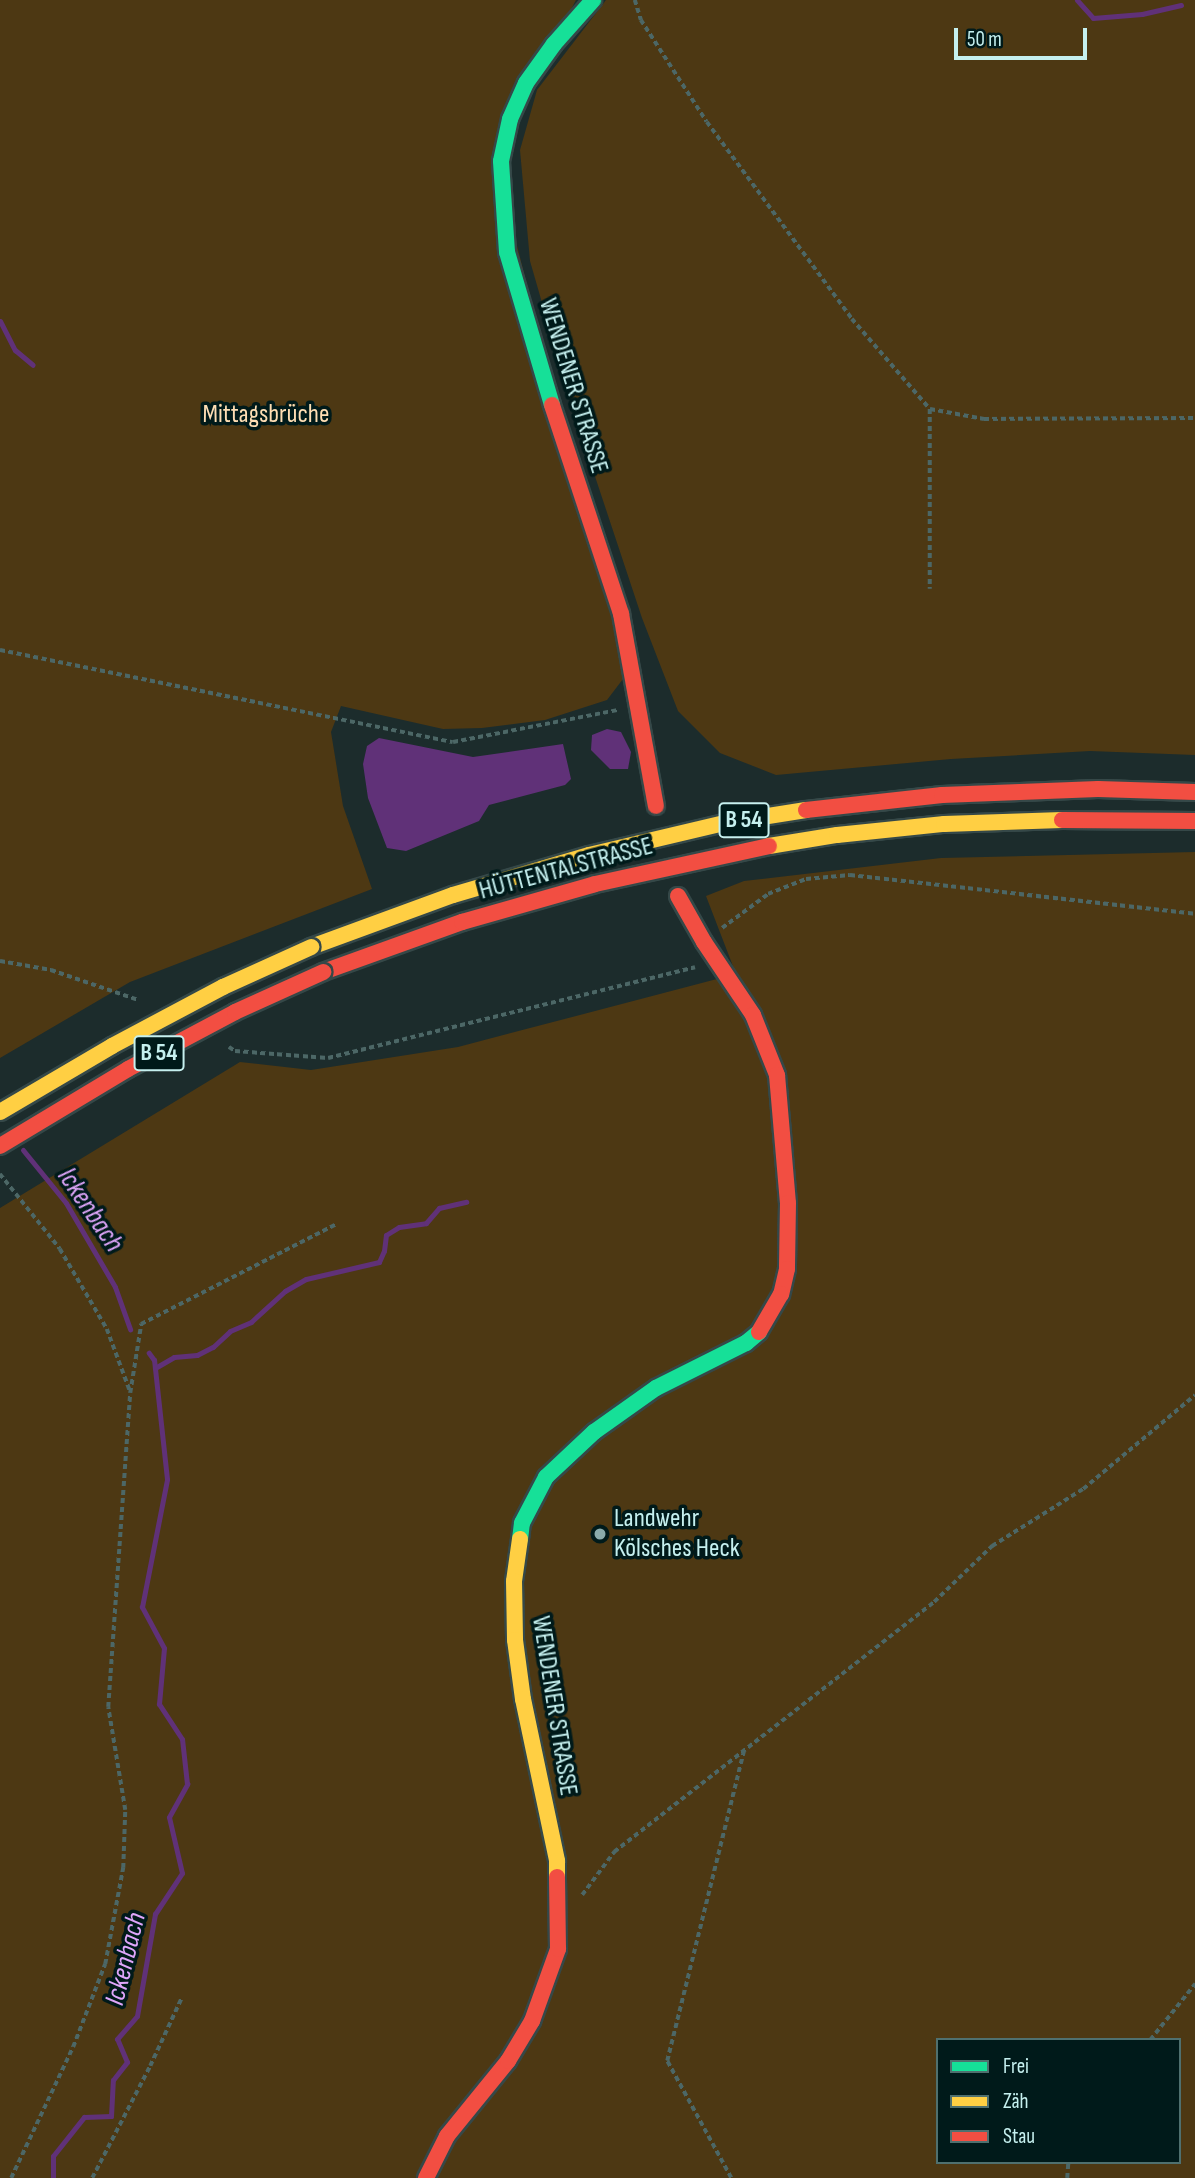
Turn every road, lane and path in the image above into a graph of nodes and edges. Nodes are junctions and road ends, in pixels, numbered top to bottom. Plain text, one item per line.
1 (593, 0) edge
2 (635, 0) edge
3 (930, 410) junction
4 (1195, 418) edge
5 (930, 589) dead end
6 (0, 650) edge
7 (640, 705) junction
8 (1195, 792) edge
9 (656, 806) dead end
10 (1195, 821) edge
11 (678, 896) dead end
12 (1195, 914) edge
13 (704, 942) junction
14 (0, 961) edge
15 (718, 962) junction
16 (149, 1006) dead end
17 (223, 1044) dead end
18 (0, 1112) edge
19 (0, 1146) edge
20 (0, 1174) edge
21 (336, 1224) dead end
22 (131, 1393) junction
23 (1195, 1395) edge
24 (744, 1749) junction
25 (560, 1924) junction
26 (1195, 1984) edge
27 (181, 1997) dead end
28 (1152, 2038) edge
29 (10, 2178) edge
30 (92, 2178) edge
31 (426, 2178) edge
32 (731, 2178) edge

1 - 7 main road, WENDENER STRASSE
2 - 3 path
3 - 4 path
3 - 5 path
6 - 7 path
7 - 9 main road, WENDENER STRASSE
8 - 18 main road, HÜTTENTALSTRASSE / B 54, bridge
10 - 19 main road, HÜTTENTALSTRASSE / B 54, bridge
11 - 13 main road, WENDENER STRASSE
12 - 13 path
13 - 15 main road, WENDENER STRASSE
14 - 16 path
15 - 17 path
15 - 25 main road, WENDENER STRASSE
20 - 22 path
21 - 22 path
22 - 29 path
23 - 24 path
24 - 25 path
24 - 32 path
25 - 31 main road, WENDENER STRASSE
26 - 28 path
27 - 30 path

